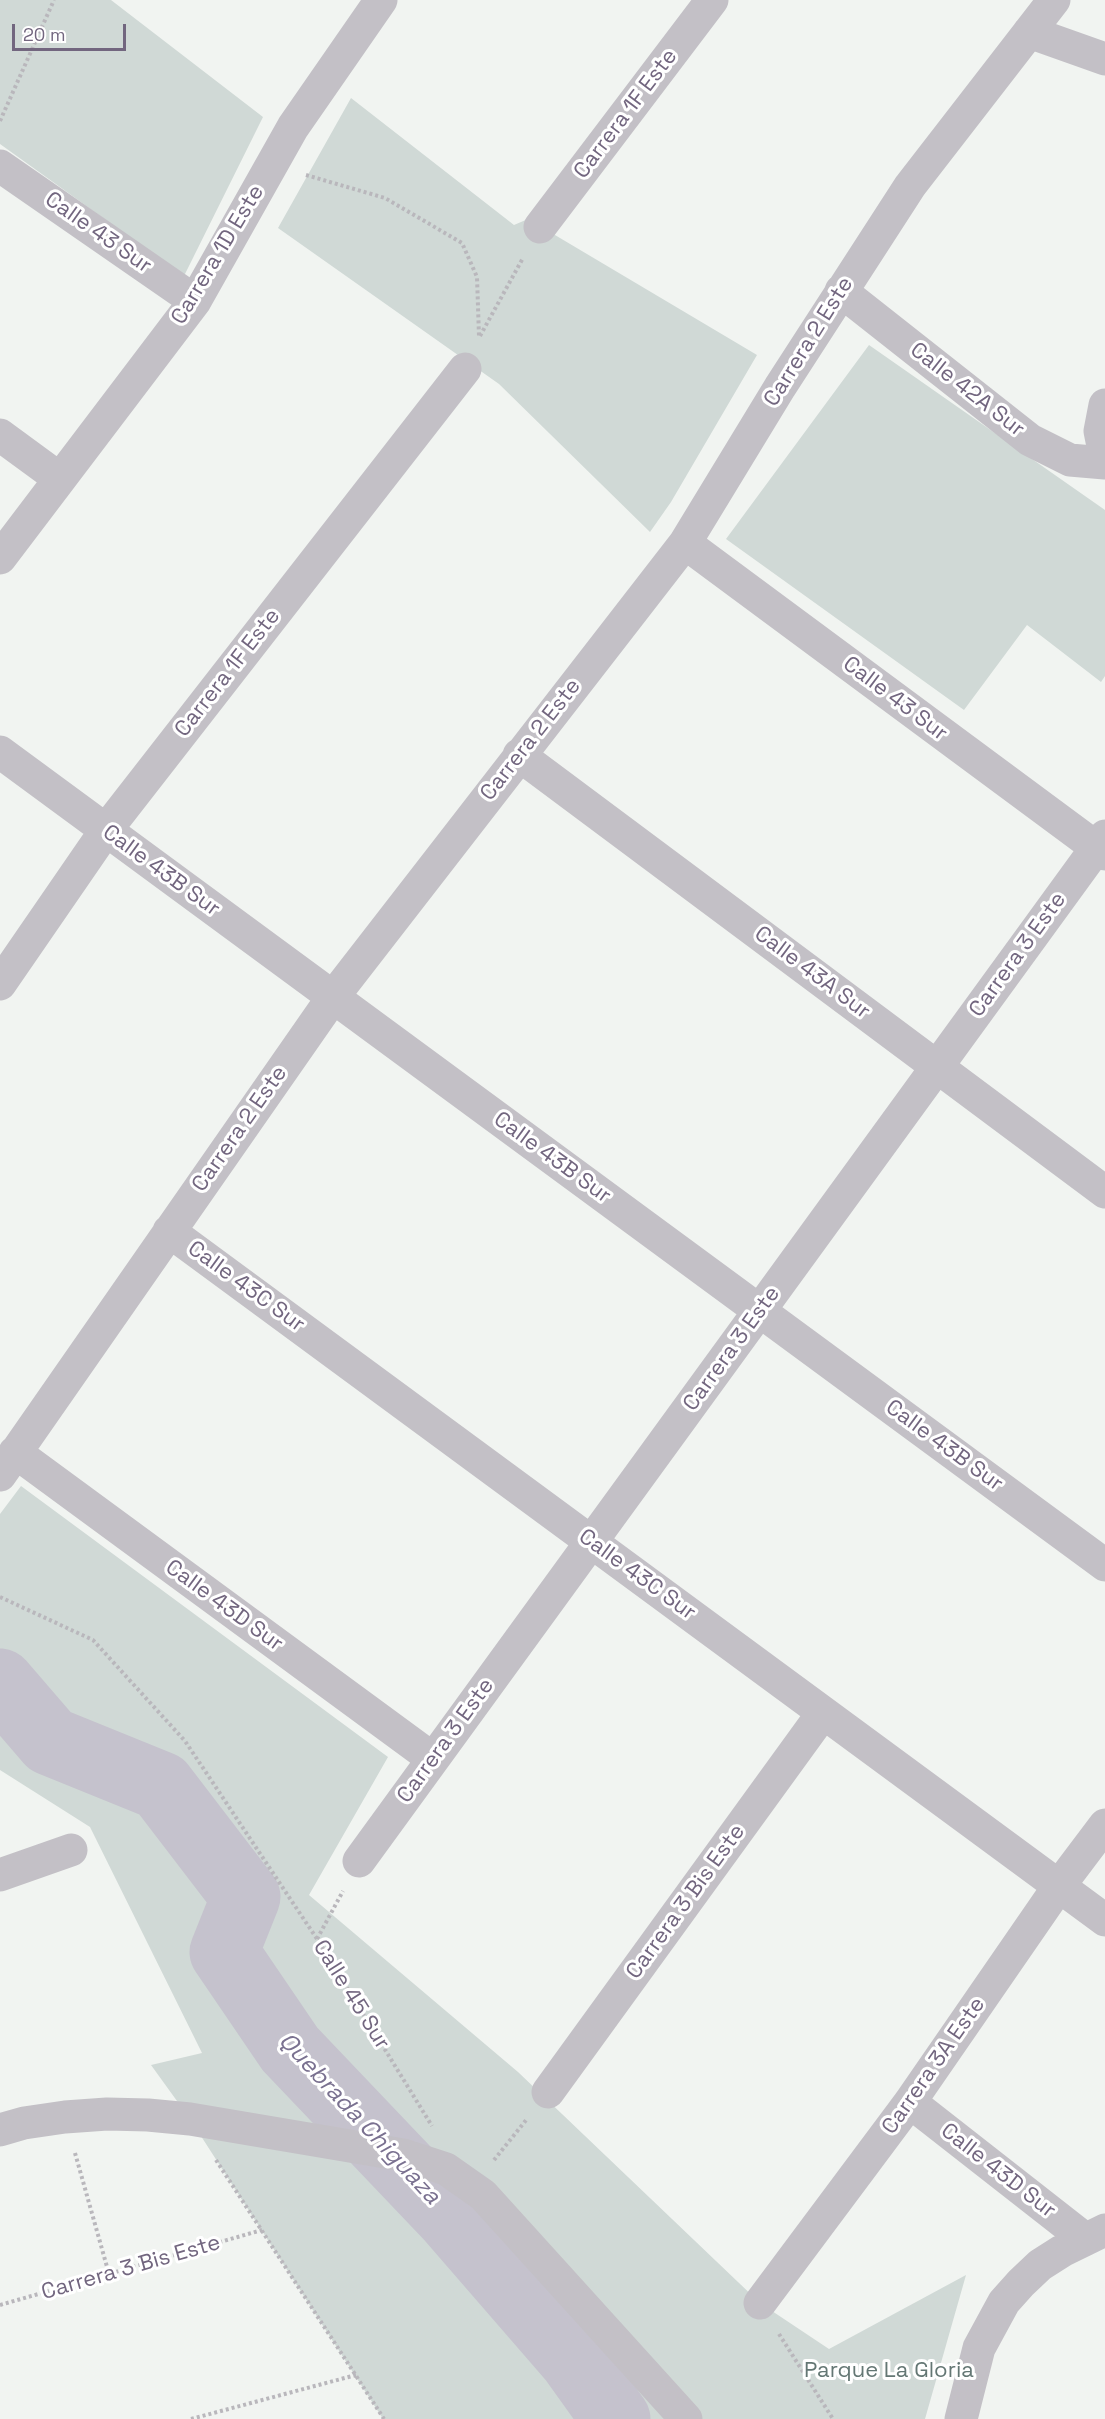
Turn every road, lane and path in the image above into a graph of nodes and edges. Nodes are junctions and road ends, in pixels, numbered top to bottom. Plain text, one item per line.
1 (54, 0) edge
2 (381, 0) edge
3 (712, 0) edge
4 (1037, 12) edge
5 (1105, 59) edge
6 (0, 122) edge
7 (0, 166) edge
8 (270, 168) junction
9 (540, 227) joint
10 (842, 291) junction
11 (195, 301) junction
12 (479, 336) junction
13 (465, 369) joint
14 (1105, 405) edge
15 (0, 435) edge
16 (1105, 456) edge
17 (1105, 463) edge
18 (60, 479) junction
19 (685, 543) junction
20 (0, 558) edge
21 (0, 752) edge
22 (519, 755) junction
23 (106, 830) junction
24 (1102, 846) edge
25 (0, 984) edge
26 (333, 997) junction
27 (937, 1067) junction
28 (1105, 1192) edge
29 (169, 1231) junction
30 (759, 1311) junction
31 (8, 1463) edge
32 (591, 1542) junction
33 (1105, 1565) edge
34 (0, 1597) edge
35 (824, 1713) junction
36 (433, 1759) junction
37 (1105, 1825) edge
38 (71, 1850) dead end
39 (359, 1861) joint
40 (0, 1875) edge
41 (1059, 1886) junction
42 (1105, 1920) edge
43 (317, 1939) junction
44 (548, 2092) joint
45 (910, 2102) junction
46 (65, 2117) junction
47 (190, 2119) junction
48 (0, 2130) edge
49 (435, 2130) dead end
50 (469, 2184) junction
51 (262, 2230) junction
52 (1095, 2235) edge
53 (109, 2274) junction
54 (760, 2303) joint
55 (0, 2305) edge
56 (356, 2375) junction
57 (191, 2419) edge
58 (384, 2419) edge
59 (686, 2419) edge
60 (833, 2419) edge
61 (961, 2419) edge

1 - 6 path
2 - 8 street, Carrera 1D Este
3 - 9 street, Carrera 1F Este
4 - 5 street
4 - 10 street, Carrera 2 Este
7 - 11 street, Calle 43 Sur
8 - 11 street, Carrera 1D Este
8 - 12 path
9 - 12 path
10 - 17 street, Calle 42A Sur
10 - 19 street, Carrera 2 Este
11 - 18 street, Carrera 1D Este
12 - 13 path
13 - 23 street, Carrera 1F Este
14 - 16 street
15 - 18 street
18 - 20 street, Carrera 1D Este
19 - 22 street, Carrera 2 Este
19 - 24 street, Calle 43 Sur
21 - 23 street, Calle 43B Sur
22 - 26 street, Carrera 2 Este
22 - 27 street, Calle 43A Sur
23 - 25 street, Carrera 1F Este
23 - 26 street, Calle 43B Sur
24 - 27 street, Carrera 3 Este
26 - 29 street, Carrera 2 Este
26 - 30 street, Calle 43B Sur
27 - 28 street, Calle 43A Sur
27 - 30 street, Carrera 3 Este
29 - 31 street, Carrera 2 Este
29 - 32 street, Calle 43C Sur
30 - 32 street, Carrera 3 Este
30 - 33 street, Calle 43B Sur
31 - 36 street, Calle 43D Sur
32 - 35 street, Calle 43C Sur
32 - 36 street, Carrera 3 Este
34 - 43 path, Calle 45 Sur
35 - 41 street, Calle 43C Sur
35 - 44 street, Carrera 3 Bis Este
36 - 39 street, Carrera 3 Este
37 - 41 street, Carrera 3A Este
38 - 40 street
39 - 43 path
41 - 42 street, Calle 43C Sur
41 - 45 street, Carrera 3A Este
43 - 49 path, Calle 45 Sur
44 - 50 path
45 - 52 street, Calle 43D Sur
45 - 54 street, Carrera 3A Este
46 - 47 street
46 - 48 street
46 - 53 path
47 - 50 street
47 - 51 path
50 - 59 street
51 - 53 path, Carrera 3 Bis Este
51 - 56 path
52 - 61 street
53 - 55 path, Carrera 3 Bis Este
54 - 60 path
56 - 57 path
56 - 58 path

